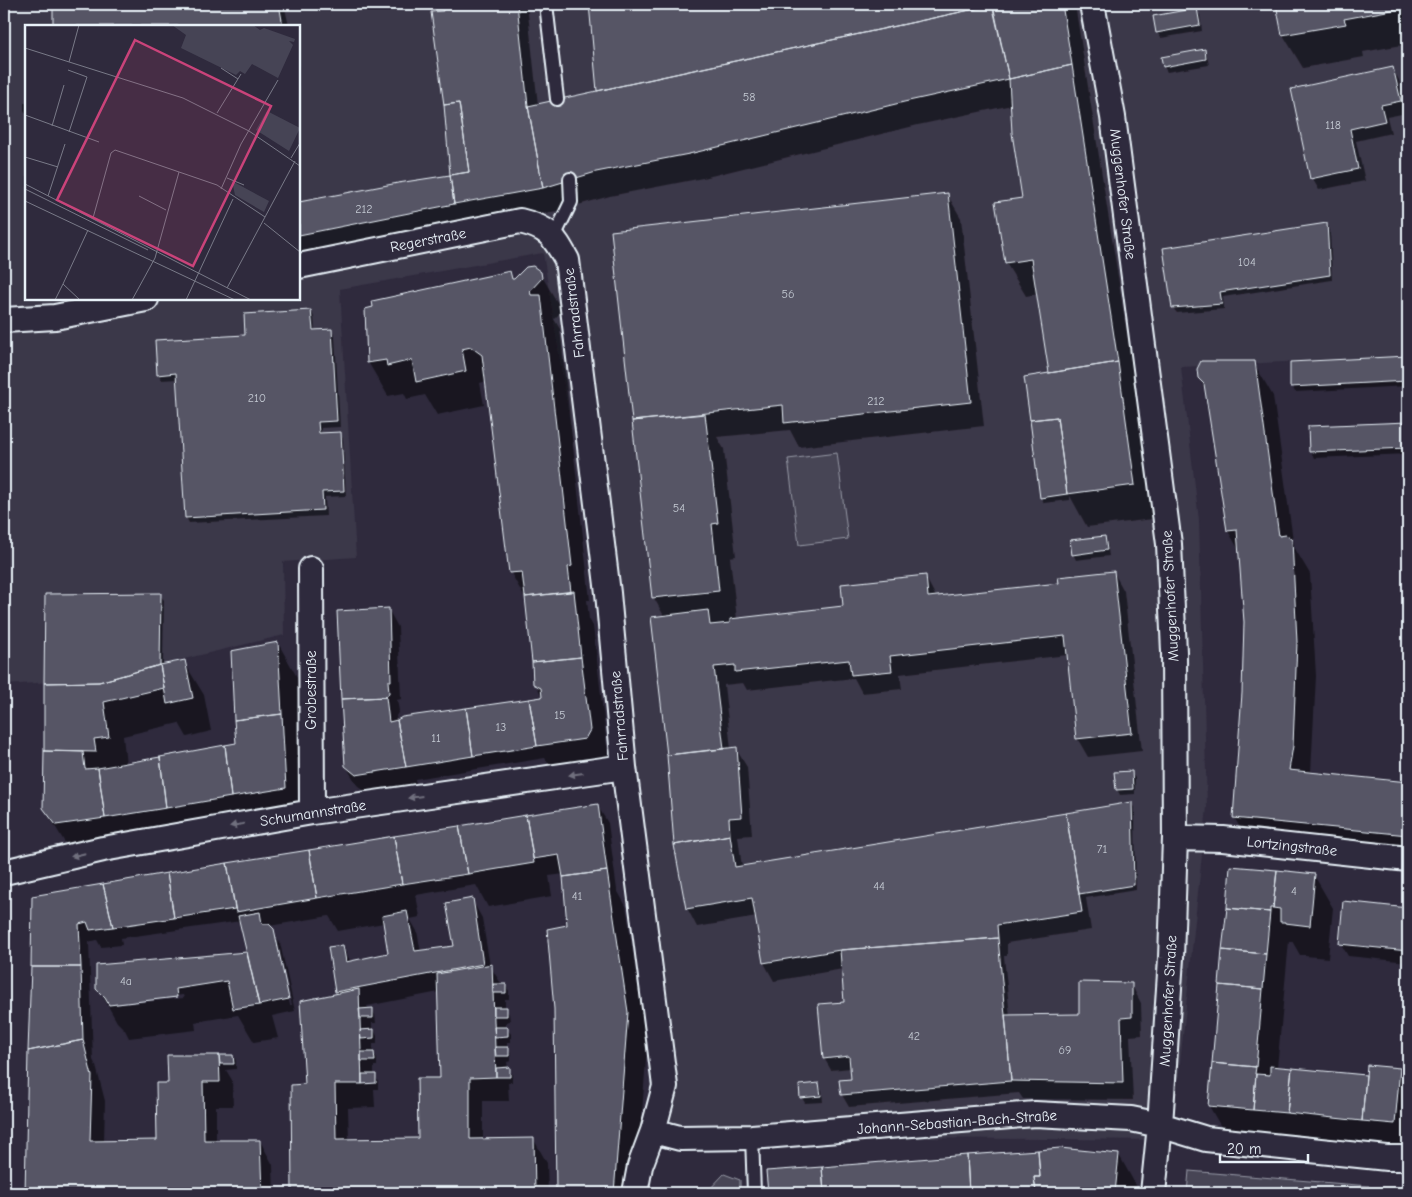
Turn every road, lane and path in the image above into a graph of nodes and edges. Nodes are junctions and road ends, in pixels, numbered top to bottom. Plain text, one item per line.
1 (546, 4) edge
2 (1092, 4) edge
3 (557, 99) dead end
4 (570, 179) dead end
5 (554, 237) junction
6 (300, 266) edge
7 (141, 300) edge
8 (4, 320) edge
9 (311, 568) dead end
10 (624, 767) junction
11 (312, 812) junction
12 (1175, 838) junction
13 (1408, 859) edge
14 (4, 872) edge
15 (1160, 1125) junction
16 (653, 1130) junction
17 (752, 1136) junction
18 (1408, 1158) edge
19 (635, 1193) edge
20 (754, 1193) edge
21 (1153, 1193) edge

1 - 3 lane
2 - 12 street, Muggenhofer Straße
4 - 5 lane
5 - 6 street, Regerstraße
5 - 10 street, Fahrradstraße
7 - 8 street
9 - 11 street, Grobestraße
10 -> 11 street, Schumannstraße
10 - 16 street, Fahrradstraße
11 -> 14 street, Schumannstraße
12 - 13 street, Lortzingstraße
12 - 15 street, Muggenhofer Straße
15 - 17 street, Johann-Sebastian-Bach-Straße
15 - 18 street, Johann-Sebastian-Bach-Straße
15 - 21 street, Muggenhofer Straße
16 - 17 street, Johann-Sebastian-Bach-Straße
16 - 19 street, Fahrradstraße
17 - 20 lane

